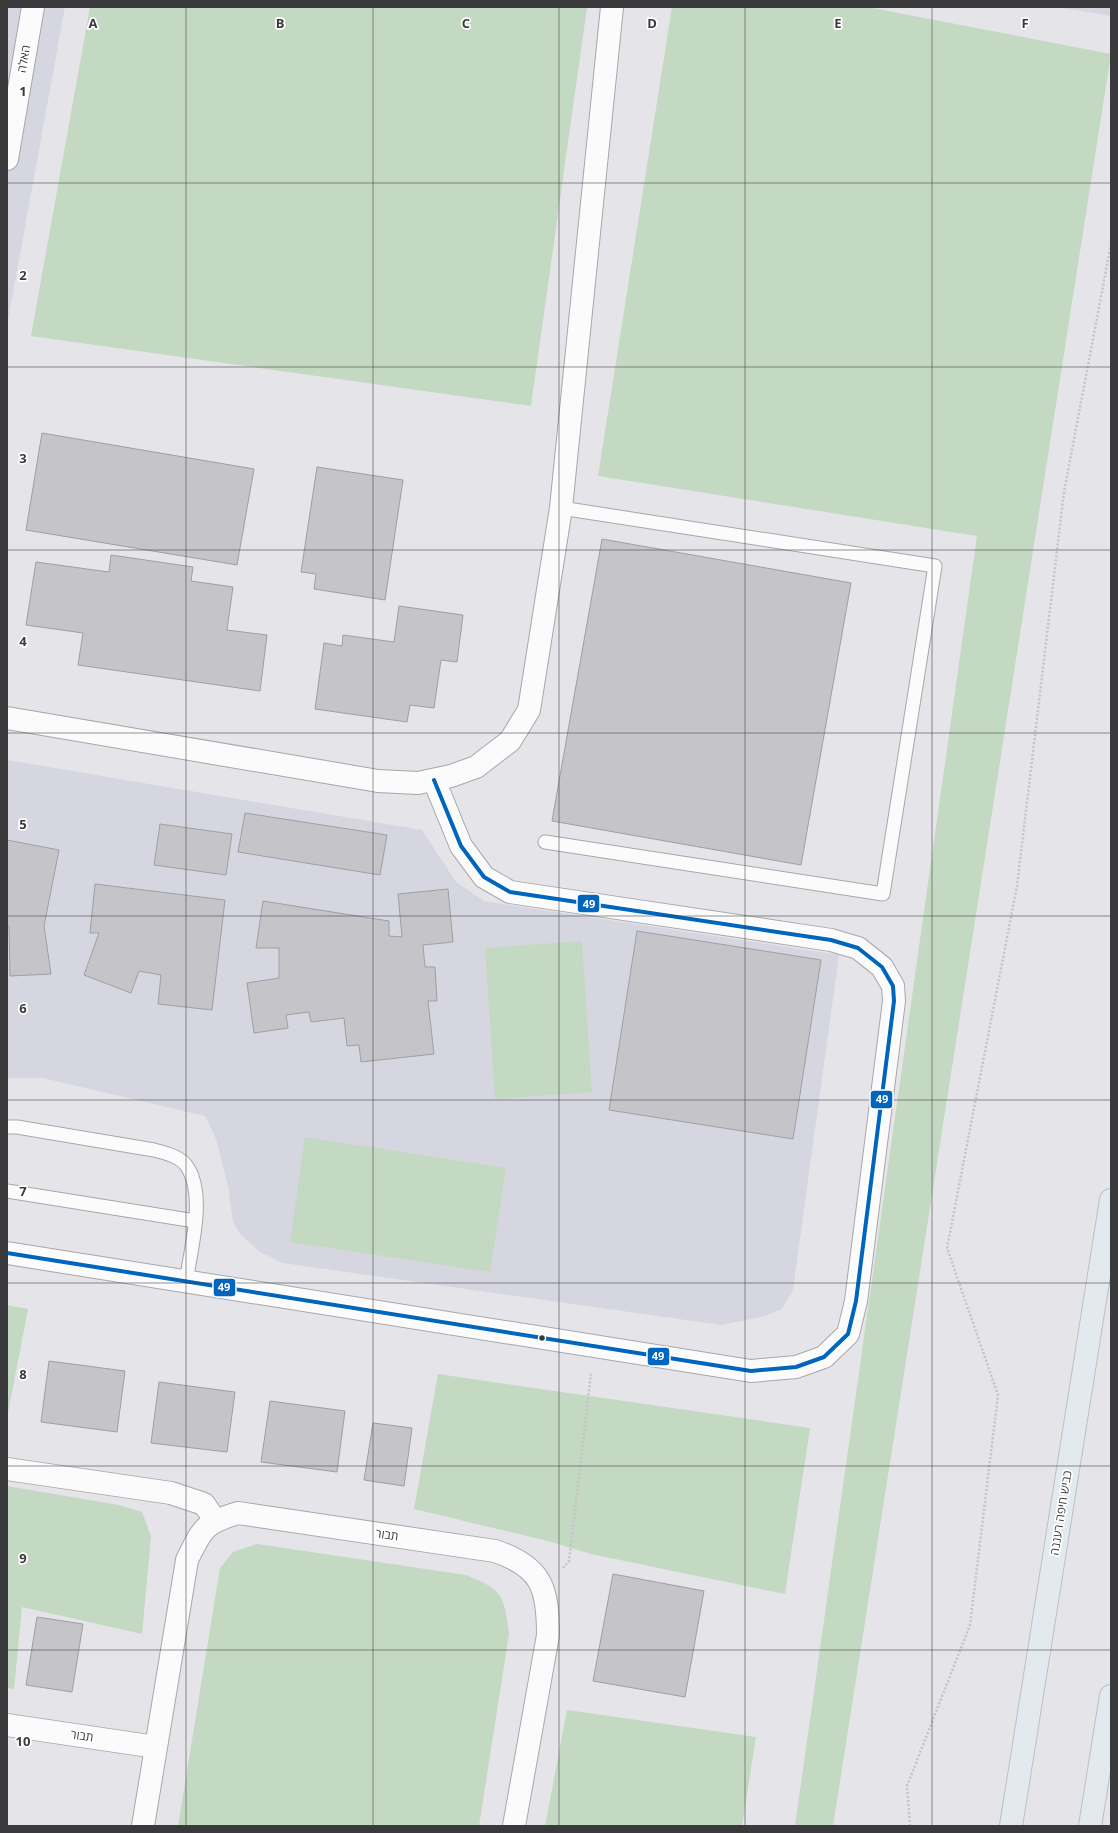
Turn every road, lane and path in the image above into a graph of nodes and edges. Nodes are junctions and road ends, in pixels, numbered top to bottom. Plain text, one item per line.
1 (33, 7) edge
2 (612, 7) edge
3 (7, 158) edge
4 (1111, 244) edge
5 (561, 508) junction
6 (7, 718) edge
7 (434, 780) junction
8 (545, 842) dead end
9 (7, 1127) edge
10 (7, 1191) edge
11 (1111, 1200) edge
12 (194, 1221) junction
13 (7, 1253) edge
14 (186, 1283) junction
15 (595, 1346) junction
16 (7, 1468) edge
17 (215, 1520) junction
18 (544, 1589) junction
19 (1111, 1696) edge
20 (7, 1725) edge
21 (156, 1747) junction
22 (143, 1826) edge
23 (514, 1826) edge
24 (910, 1826) edge
25 (1011, 1826) edge
26 (1090, 1826) edge

1 - 3 street, האלה
2 - 5 street
4 - 24 path
5 - 7 street
5 - 8 lane
6 - 7 street
7 - 15 street
9 - 12 lane
10 - 12 lane
11 - 25 highway, כביש חיפה רעננה
12 - 14 lane
13 - 14 street
14 - 15 street
15 - 18 path
16 - 17 street
17 - 18 street, תבור
17 - 21 street, תבור
18 - 23 street, תבור
19 - 26 highway
20 - 21 street, תבור
21 - 22 street, תבור

